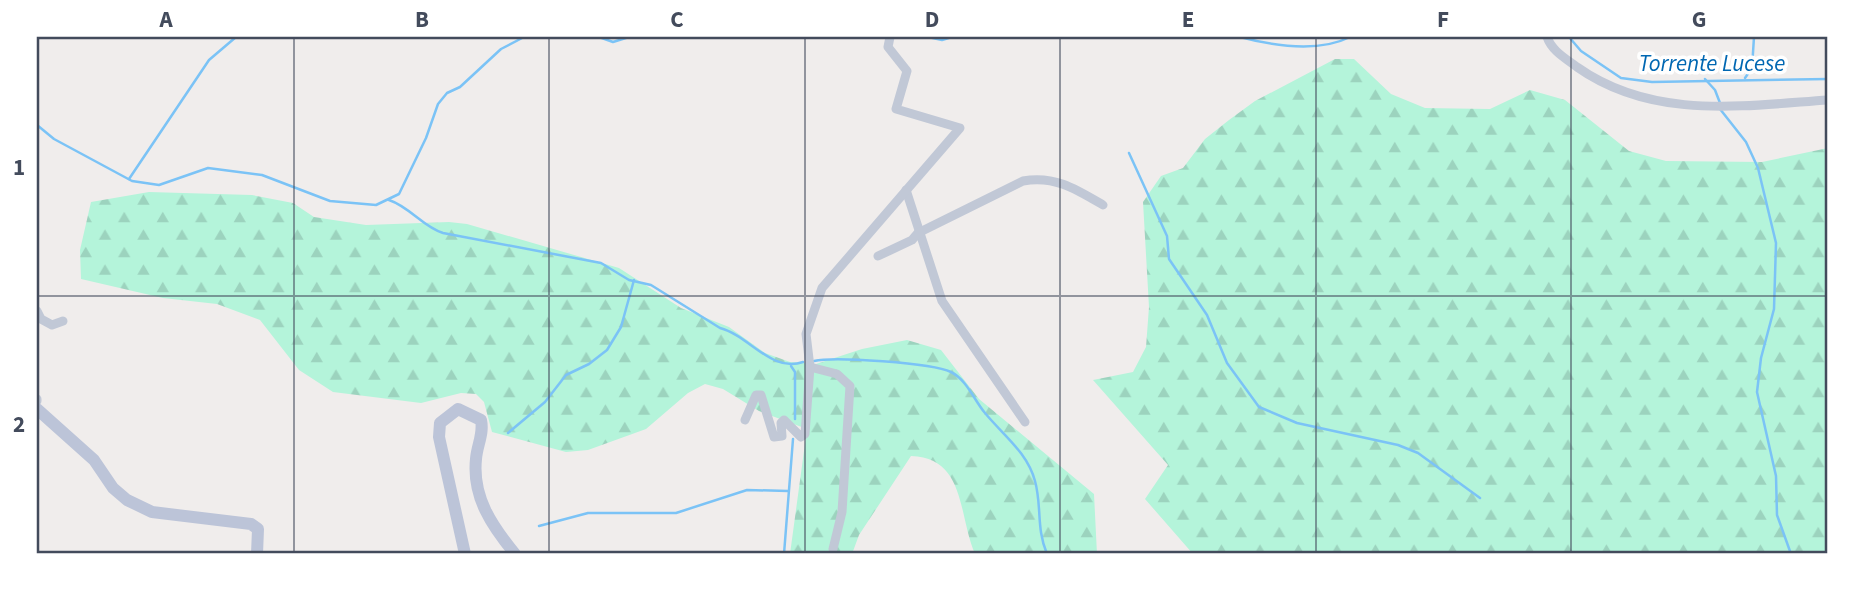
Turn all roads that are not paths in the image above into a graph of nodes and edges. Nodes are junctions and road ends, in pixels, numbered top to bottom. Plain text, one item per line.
1 (890, 37) edge
2 (1547, 37) edge
3 (1828, 100) edge
4 (906, 190) junction
5 (1103, 205) dead end
6 (919, 233) junction
7 (878, 256) dead end
8 (37, 311) edge
9 (63, 321) dead end
10 (810, 367) junction
11 (37, 409) edge
12 (745, 420) dead end
13 (1025, 422) dead end
14 (833, 549) dead end
15 (257, 554) edge
16 (465, 554) edge
17 (515, 554) edge

1 - 4 street
2 - 3 street
4 - 6 street
4 - 10 street
5 - 6 street
6 - 7 street
6 - 13 street
8 - 9 street
10 - 12 street
10 - 14 street
11 - 15 main road
16 - 17 main road

